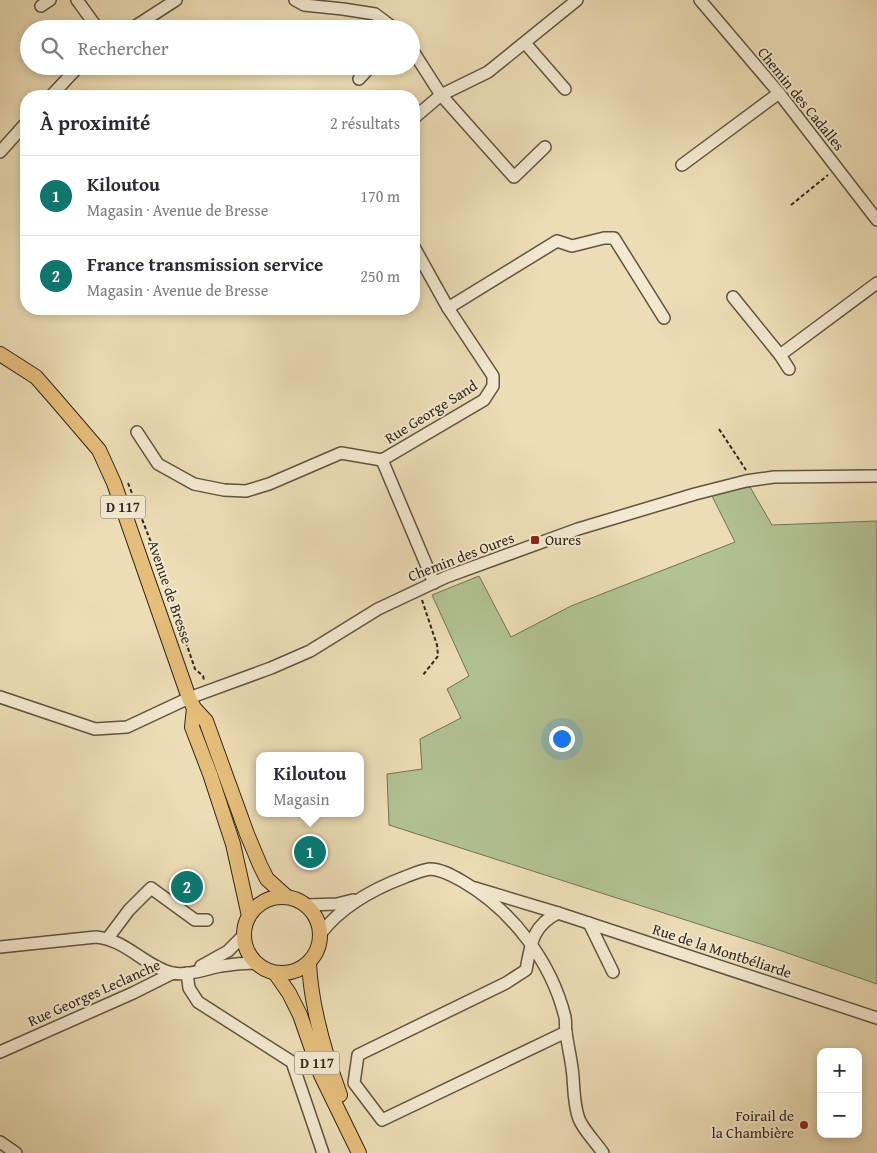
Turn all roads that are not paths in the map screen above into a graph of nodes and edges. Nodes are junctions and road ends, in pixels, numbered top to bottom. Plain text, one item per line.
1 (77, 0) edge
2 (176, 0) edge
3 (295, 0) edge
4 (700, 0) edge
5 (573, 1) edge
6 (91, 20) edge
7 (145, 20) edge
8 (383, 20) edge
9 (525, 43) junction
10 (420, 62) edge
11 (71, 75) edge
12 (363, 75) edge
13 (359, 79) dead end
14 (565, 89) dead end
15 (57, 90) edge
16 (779, 93) junction
17 (441, 95) junction
18 (420, 113) edge
19 (20, 130) edge
20 (545, 148) dead end
21 (0, 152) edge
22 (682, 165) dead end
23 (877, 220) edge
24 (420, 257) edge
25 (877, 284) edge
26 (733, 297) dead end
27 (448, 308) junction
28 (664, 318) dead end
29 (0, 354) edge
30 (780, 355) junction
31 (789, 369) dead end
32 (137, 432) dead end
33 (382, 460) junction
34 (877, 476) edge
35 (434, 582) junction
36 (0, 697) edge
37 (191, 703) junction
38 (475, 888) junction
39 (367, 895) junction
40 (287, 897) junction
41 (307, 905) junction
42 (558, 913) junction
43 (249, 916) junction
44 (206, 920) dead end
45 (589, 924) junction
46 (321, 933) junction
47 (244, 935) junction
48 (108, 938) junction
49 (531, 944) junction
50 (0, 947) edge
51 (256, 963) junction
52 (309, 963) junction
53 (613, 972) dead end
54 (173, 973) junction
55 (187, 973) junction
56 (275, 973) junction
57 (877, 1018) edge
58 (566, 1032) junction
59 (0, 1052) edge
60 (0, 1142) edge
61 (16, 1153) edge
62 (323, 1153) edge
63 (359, 1153) edge
64 (603, 1153) edge

1 - 6 street
2 - 7 street
3 - 8 street
4 - 16 street, Chemin des Cadalles
5 - 9 street
9 - 14 street
9 - 17 street
10 - 17 street
11 - 15 street
12 - 13 street
16 - 22 street
16 - 23 street, Chemin des Cadalles
17 - 18 street
17 - 20 street
19 - 21 street
24 - 27 street, Rue George Sand
25 - 30 street
26 - 30 street
27 - 28 street
27 - 33 street, Rue George Sand
29 - 37 main road, Avenue de Bresse / D 117
30 - 31 street
32 - 33 street
33 - 35 street, Rue George Sand
34 - 35 street, Chemin des Oures
35 - 37 street, Chemin des Oures
36 - 37 street, Chemin des Oures
37 - 40 main road, Avenue de Bresse / D 117
37 - 43 main road, Avenue de Bresse / D 117
38 - 39 street
38 - 42 street, Rue de la Montbéliarde
38 - 49 street
39 - 41 street
39 - 46 street
40 - 41 main road
40 - 43 main road
41 - 46 main road
42 - 45 street, Rue de la Montbéliarde
42 - 49 street
43 - 47 main road
44 - 48 street
45 - 53 street
45 - 57 street, Rue de la Montbéliarde
46 - 52 main road
47 - 51 main road
47 - 55 street
48 - 50 street
48 - 54 street
49 - 58 street
49 - 58 street
51 - 55 street
51 - 56 main road
52 - 56 main road
52 - 63 main road, D 117
54 - 55 street
54 - 59 street, Rue Georges Leclanche
55 - 62 street
56 - 63 main road, D 117
58 - 64 street
60 - 61 street

